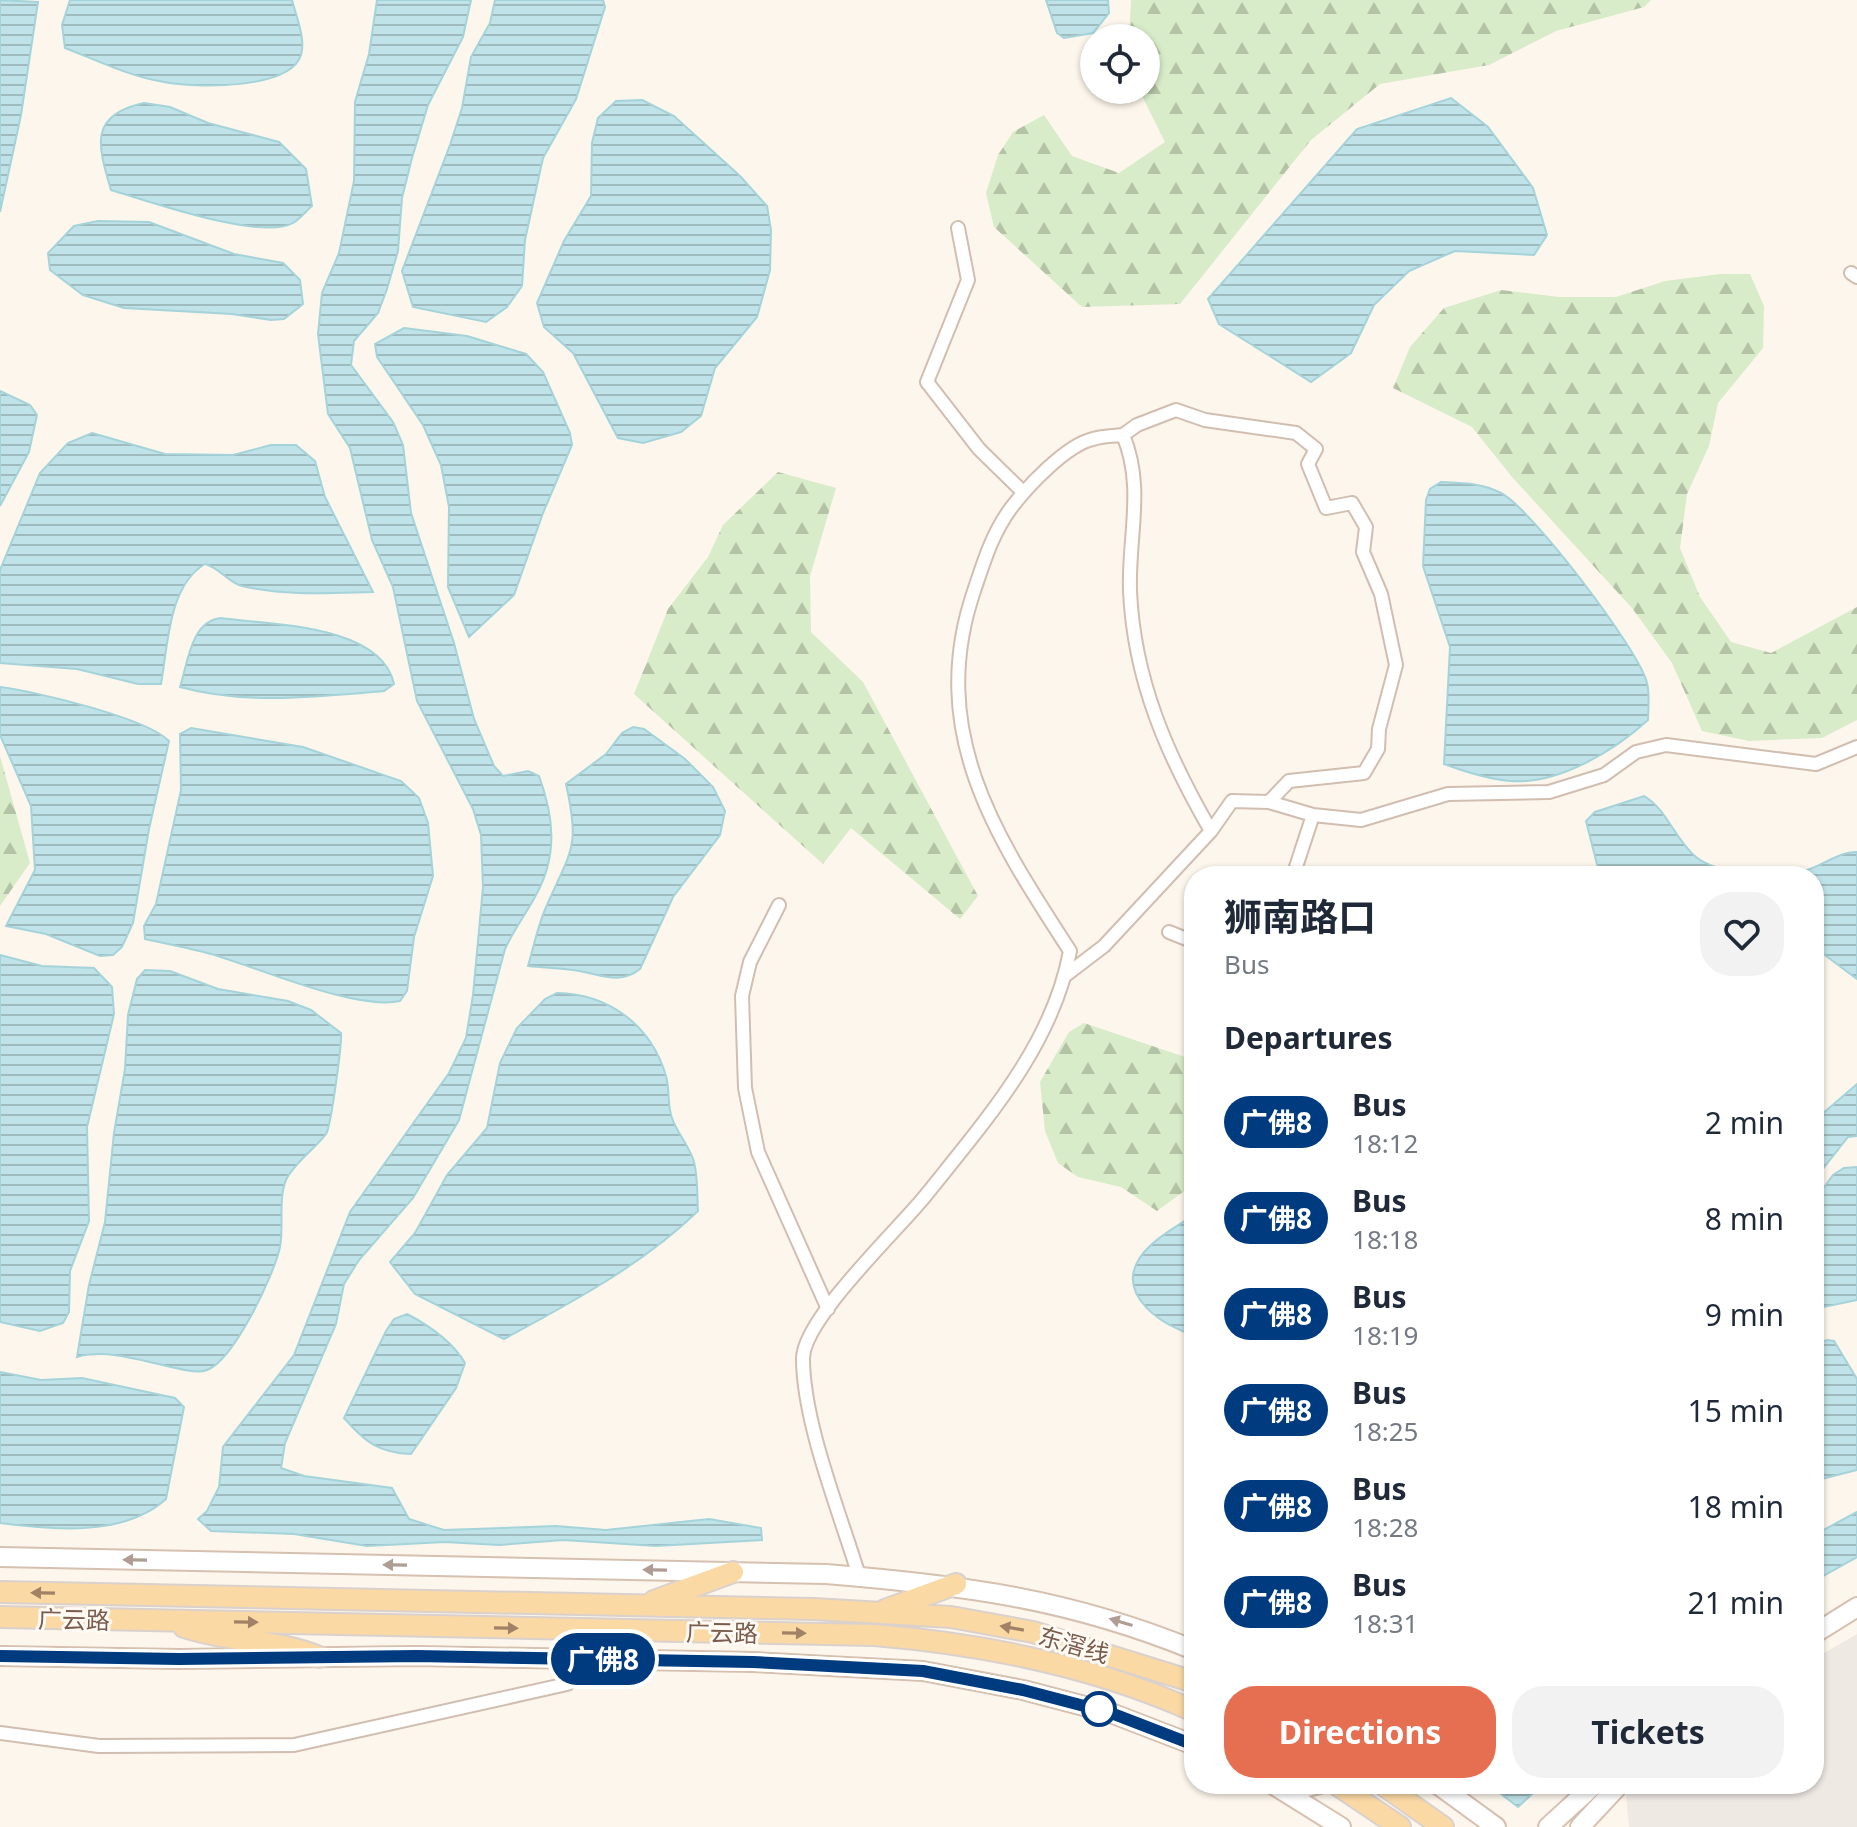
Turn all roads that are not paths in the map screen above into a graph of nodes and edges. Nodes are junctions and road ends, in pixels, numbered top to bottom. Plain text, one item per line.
1 (958, 228) dead end
2 (1123, 435) junction
3 (1023, 492) junction
4 (1857, 747) edge
5 (1269, 802) junction
6 (1313, 815) junction
7 (1211, 831) junction
8 (1296, 866) edge
9 (779, 905) dead end
10 (1169, 932) dead end
11 (1184, 938) edge
12 (1066, 975) junction
13 (828, 1309) junction
14 (0, 1557) edge
15 (733, 1572) junction
16 (859, 1576) junction
17 (956, 1584) junction
18 (0, 1592) edge
19 (1857, 1595) edge
20 (641, 1606) junction
21 (1857, 1607) edge
22 (877, 1613) junction
23 (1824, 1616) edge
24 (0, 1617) edge
25 (951, 1617) joint
26 (165, 1621) junction
27 (1824, 1628) edge
28 (1184, 1646) edge
29 (0, 1656) edge
30 (319, 1657) junction
31 (570, 1659) junction
32 (1184, 1679) edge
33 (1184, 1707) edge
34 (0, 1733) edge
35 (1184, 1741) edge
36 (1289, 1794) edge
37 (1351, 1794) edge
38 (1396, 1794) edge
39 (1451, 1794) edge
40 (1584, 1794) edge
41 (1611, 1794) edge
42 (1602, 1803) junction
43 (1341, 1827) edge
44 (1400, 1827) edge
45 (1443, 1827) edge
46 (1496, 1827) edge
47 (1548, 1827) edge
48 (1580, 1827) edge
49 (1592, 1827) edge

1 - 3 street
2 - 3 street
2 - 5 street
2 - 7 street
3 - 12 street
4 - 6 street
5 - 6 street
5 - 7 street
6 - 8 street
7 - 12 street
9 - 13 street
10 - 11 street
12 - 13 street
13 - 16 street
15 -> 14 main road
15 - 16 main road
15 - 20 main road
16 - 17 main road
17 - 22 main road
28 -> 17 main road
20 -> 18 main road, 广云路
19 - 23 main road
20 - 22 main road, 广云路
21 - 27 main road
22 - 25 main road, 广云路
24 - 26 main road, 广云路
32 -> 25 main road, 东滘线
26 - 30 main road
26 -> 33 main road, 广云路
29 - 30 main road
30 - 31 main road
31 - 34 street
31 - 35 main road
36 - 43 main road
37 - 44 main road
38 - 45 main road
39 - 46 main road
40 - 47 main road
41 - 42 main road
42 - 48 main road
42 - 49 main road

